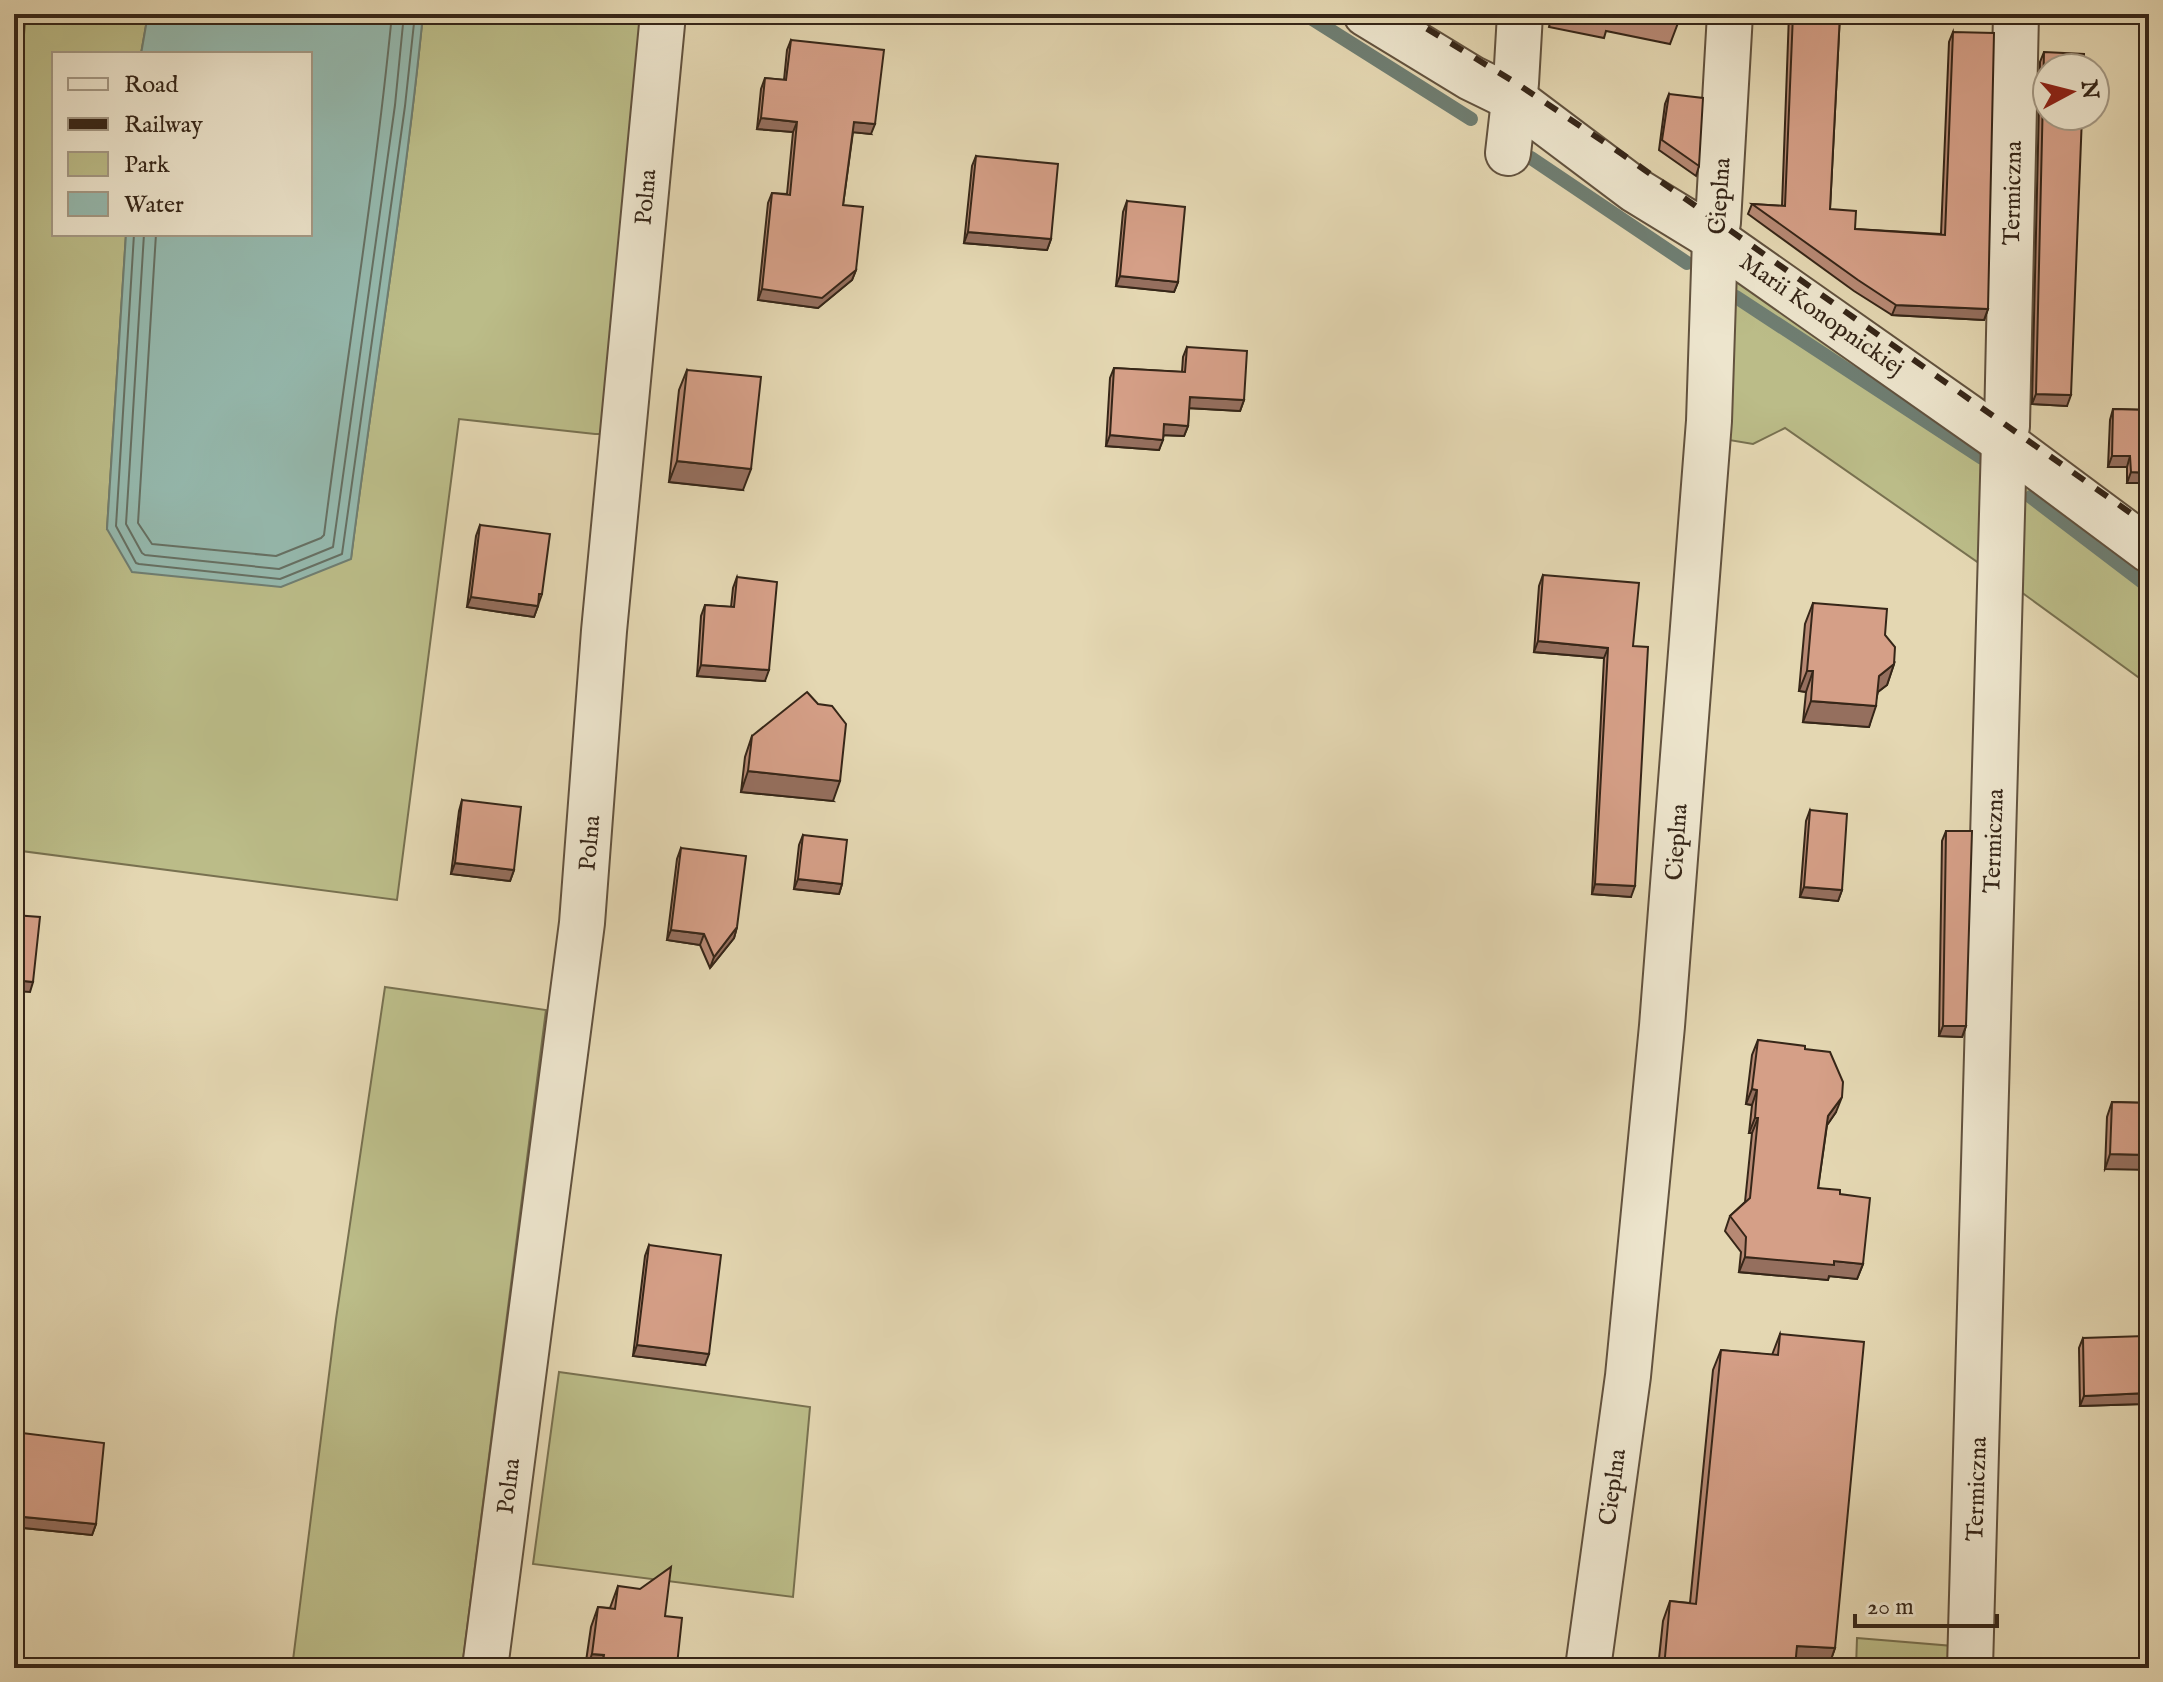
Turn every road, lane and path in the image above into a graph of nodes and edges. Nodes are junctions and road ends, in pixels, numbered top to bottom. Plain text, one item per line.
1 (663, 14) edge
2 (1366, 14) edge
3 (1520, 14) edge
4 (1730, 14) edge
5 (2016, 14) edge
6 (1514, 99) junction
7 (1508, 153) dead end
8 (1715, 239) junction
9 (2004, 442) junction
10 (2149, 550) edge
11 (485, 1668) edge
12 (1588, 1668) edge
13 (1970, 1668) edge

1 - 11 street, Polna
2 - 6 street, Marii Konopnickiej
3 - 6 street
4 - 8 street, Cieplna
5 - 9 street, Termiczna
6 - 7 street
6 - 8 street, Marii Konopnickiej
8 - 9 street, Marii Konopnickiej
8 - 12 street, Cieplna
9 - 10 street, Marii Konopnickiej
9 - 13 street, Termiczna

